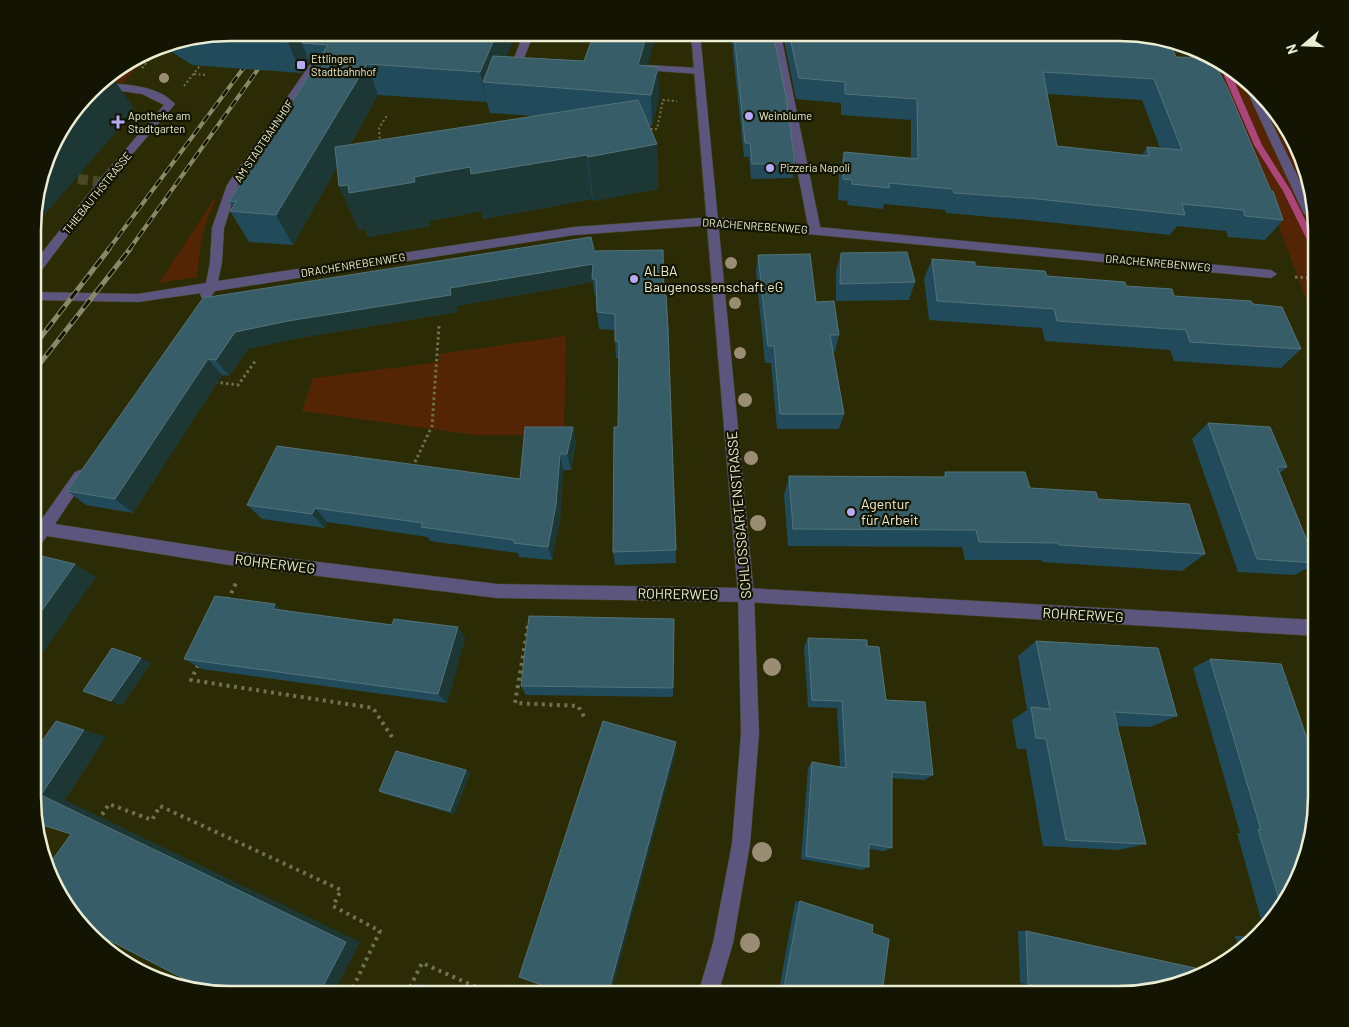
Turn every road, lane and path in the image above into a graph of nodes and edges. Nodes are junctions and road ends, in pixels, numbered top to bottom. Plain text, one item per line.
1 (330, 41) edge
2 (526, 41) edge
3 (696, 41) edge
4 (777, 41) edge
5 (204, 60) dead end
6 (546, 62) edge
7 (1182, 62) edge
8 (1208, 65) edge
9 (647, 68) edge
10 (699, 71) junction
11 (194, 74) junction
12 (206, 75) dead end
13 (108, 86) edge
14 (703, 103) junction
15 (1258, 103) edge
16 (170, 104) junction
17 (388, 114) dead end
18 (638, 128) edge
19 (383, 148) edge
20 (1306, 206) edge
21 (714, 221) junction
22 (815, 231) junction
23 (41, 263) edge
24 (1271, 274) dead end
25 (212, 288) junction
26 (41, 296) edge
27 (201, 303) edge
28 (439, 326) dead end
29 (256, 360) dead end
30 (210, 381) dead end
31 (415, 462) dead end
32 (87, 467) edge
33 (44, 529) junction
34 (41, 533) edge
35 (247, 560) junction
36 (534, 592) junction
37 (746, 595) junction
38 (227, 603) edge
39 (1308, 628) edge
40 (199, 663) edge
41 (586, 720) dead end
42 (392, 737) dead end
43 (93, 828) edge
44 (354, 986) edge
45 (410, 986) edge
46 (474, 986) edge
47 (710, 986) edge

1 - 25 street, AM STADTBAHNHOF
2 - 6 street
3 - 10 street, SCHLOSSGARTENSTRASSE
4 - 22 street
5 - 11 path
7 - 8 street
9 - 10 street
10 - 14 street, SCHLOSSGARTENSTRASSE
11 - 12 path
11 - 16 path
13 - 16 street
14 - 18 path
14 - 21 street, SCHLOSSGARTENSTRASSE
15 - 20 street
16 - 23 street, THIEBAUTHSTRASSE
17 - 19 path
21 - 22 street, DRACHENREBENWEG
21 - 25 street, DRACHENREBENWEG
21 - 37 street, SCHLOSSGARTENSTRASSE
22 - 24 street, DRACHENREBENWEG
25 - 26 street, DRACHENREBENWEG
25 - 27 street
28 - 31 path
29 - 30 path
32 - 33 street
33 - 34 street
33 - 35 street, ROHRERWEG
35 - 36 street, ROHRERWEG
35 - 38 path
36 - 37 street, ROHRERWEG
36 - 41 path
37 - 39 street, ROHRERWEG
37 - 47 street, SCHLOSSGARTENSTRASSE
40 - 42 path
43 - 44 path
45 - 46 path

